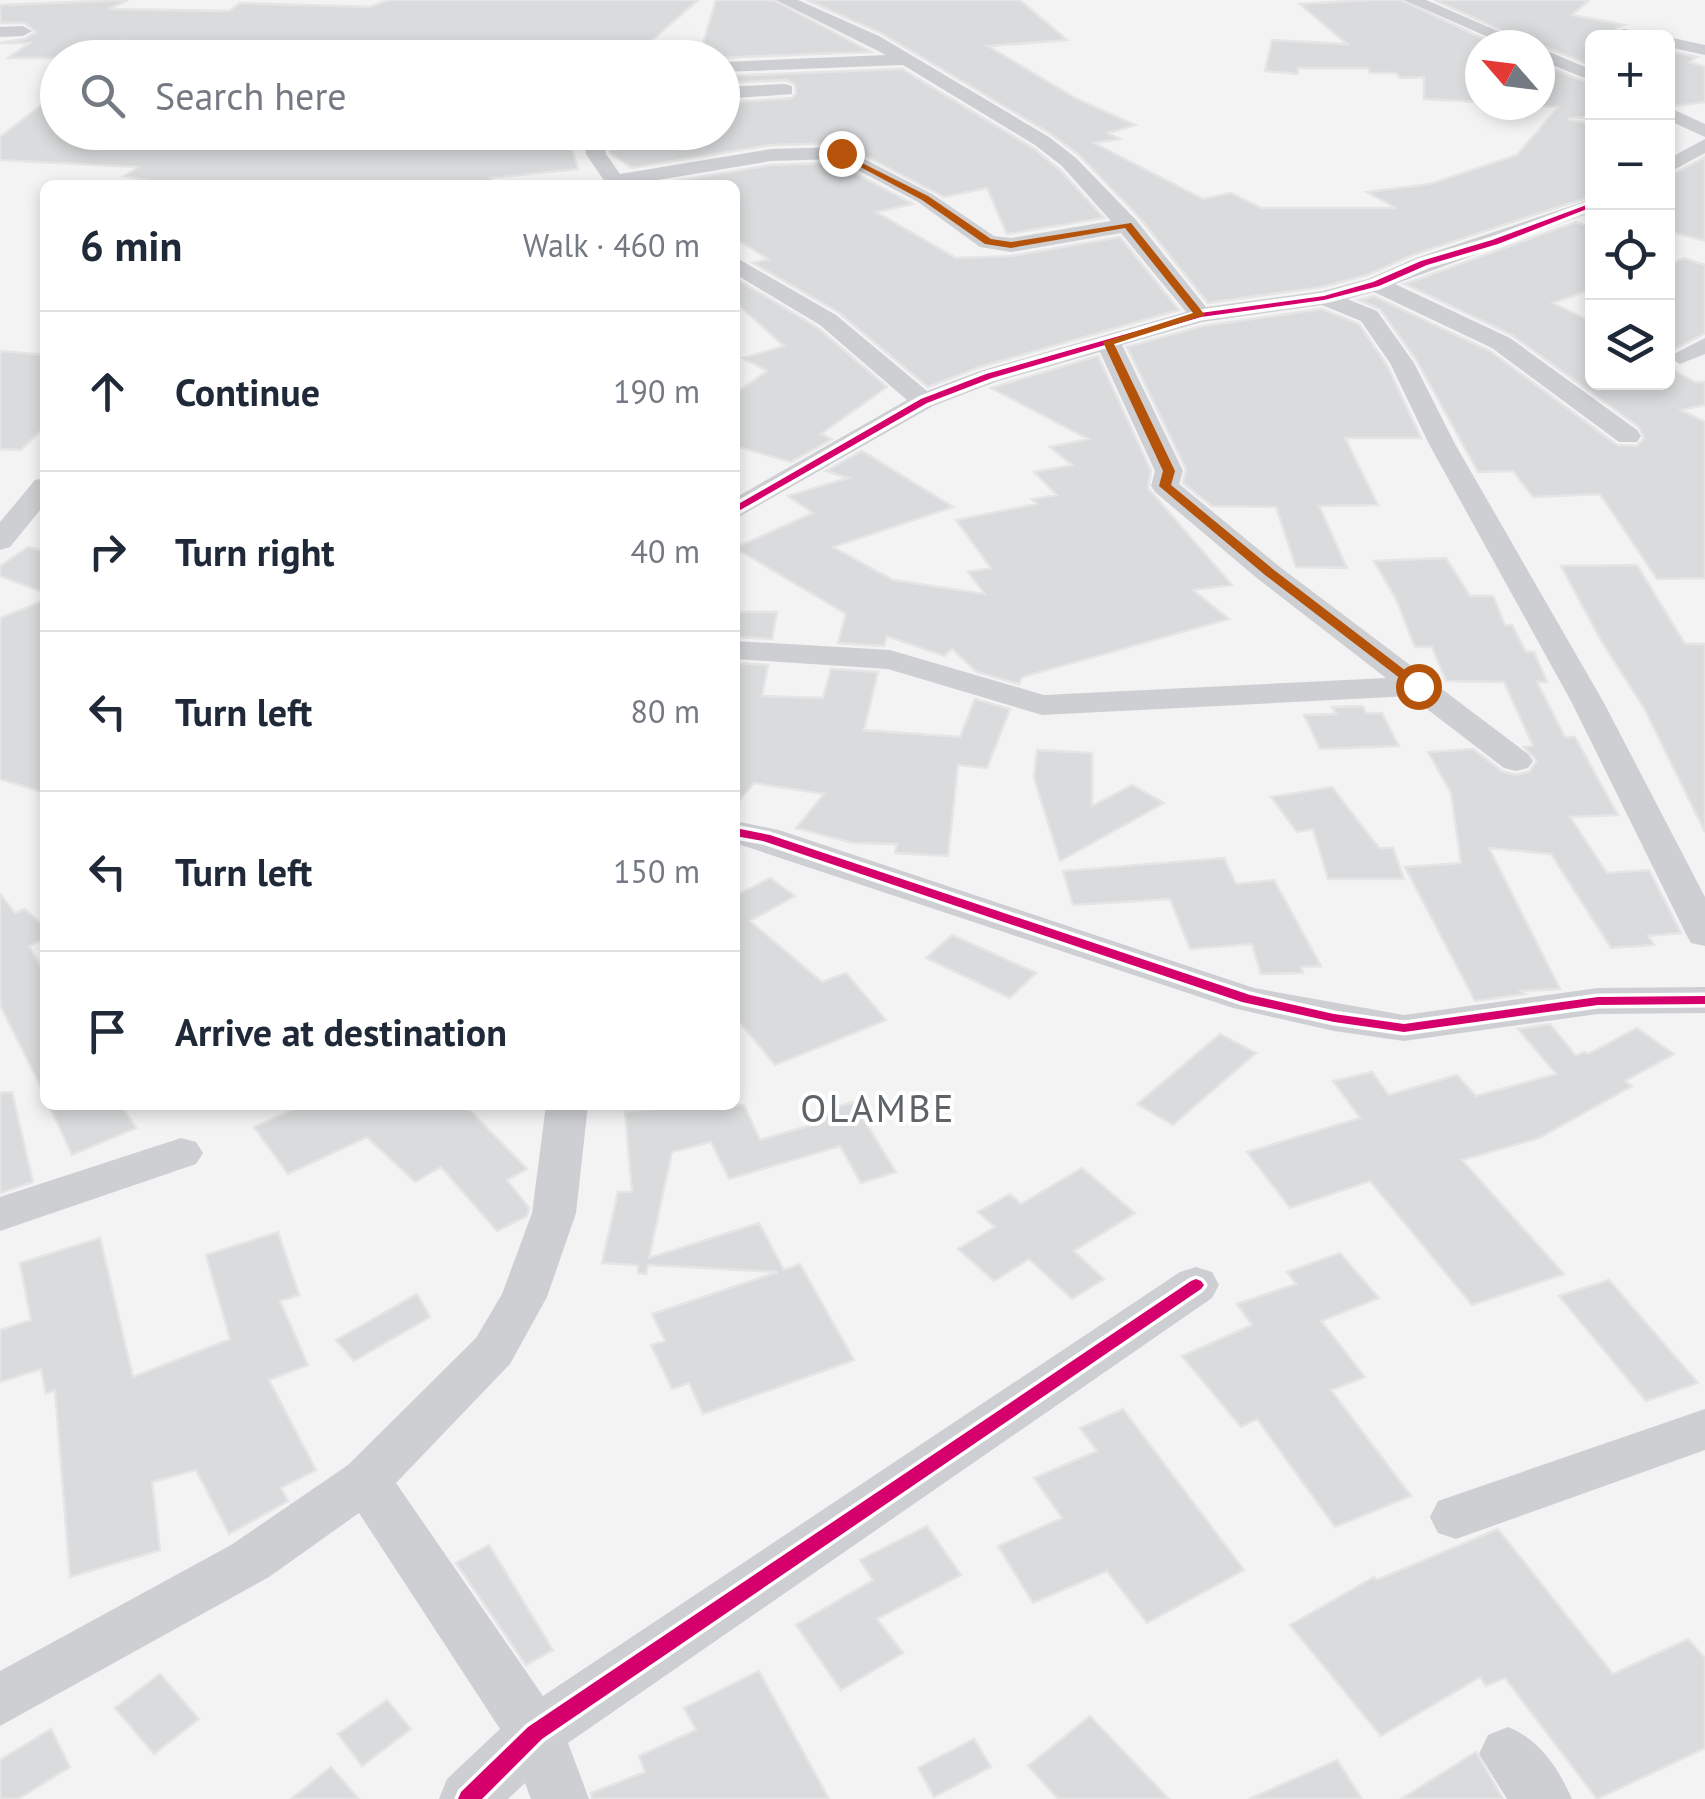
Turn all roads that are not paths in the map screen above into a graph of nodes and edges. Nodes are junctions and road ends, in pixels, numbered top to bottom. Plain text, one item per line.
1 (784, 0) edge
2 (1412, 0) edge
3 (1485, 30) edge
4 (24, 31) dead end
5 (0, 32) edge
6 (1675, 44) edge
7 (1705, 50) edge
8 (902, 60) junction
9 (1555, 60) edge
10 (740, 66) edge
11 (1585, 73) edge
12 (802, 90) dead end
13 (740, 93) edge
14 (1675, 116) edge
15 (1705, 131) edge
16 (1705, 144) edge
17 (594, 150) edge
18 (1675, 162) edge
19 (614, 180) edge
20 (633, 180) edge
21 (1585, 208) edge
22 (1128, 225) junction
23 (740, 267) edge
24 (1376, 284) junction
25 (1324, 298) junction
26 (1200, 315) junction
27 (1108, 342) junction
28 (1705, 344) edge
29 (1680, 357) dead end
30 (924, 402) junction
31 (1628, 436) dead end
32 (40, 492) edge
33 (740, 507) edge
34 (0, 541) edge
35 (740, 650) edge
36 (1418, 686) junction
37 (1516, 761) dead end
38 (740, 833) edge
39 (1705, 934) edge
40 (1705, 1000) edge
41 (567, 1110) edge
42 (181, 1153) dead end
43 (0, 1214) edge
44 (1196, 1284) dead end
45 (1705, 1429) edge
46 (366, 1480) junction
47 (1456, 1517) dead end
48 (0, 1700) edge
49 (535, 1733) junction
50 (1508, 1754) dead end
51 (468, 1799) edge
52 (560, 1799) edge
53 (1544, 1799) edge

1 - 8 street
2 - 3 street
4 - 5 street
6 - 7 street
8 - 10 street
8 - 22 street
9 - 11 street
12 - 13 street
14 - 15 street
16 - 18 street
17 - 19 street
20 - 22 street
21 - 24 street
22 - 26 street
23 - 30 street
24 - 25 street
24 - 31 street
25 - 26 street
25 - 39 street
26 - 27 street
27 - 30 street
27 - 36 street
28 - 29 street
30 - 33 street
32 - 34 street
35 - 36 street
36 - 37 street
38 - 40 street
41 - 46 street
42 - 43 street
44 - 49 street
45 - 47 street
46 - 48 street
46 - 49 street
49 - 51 street
49 - 52 street
50 - 53 street

